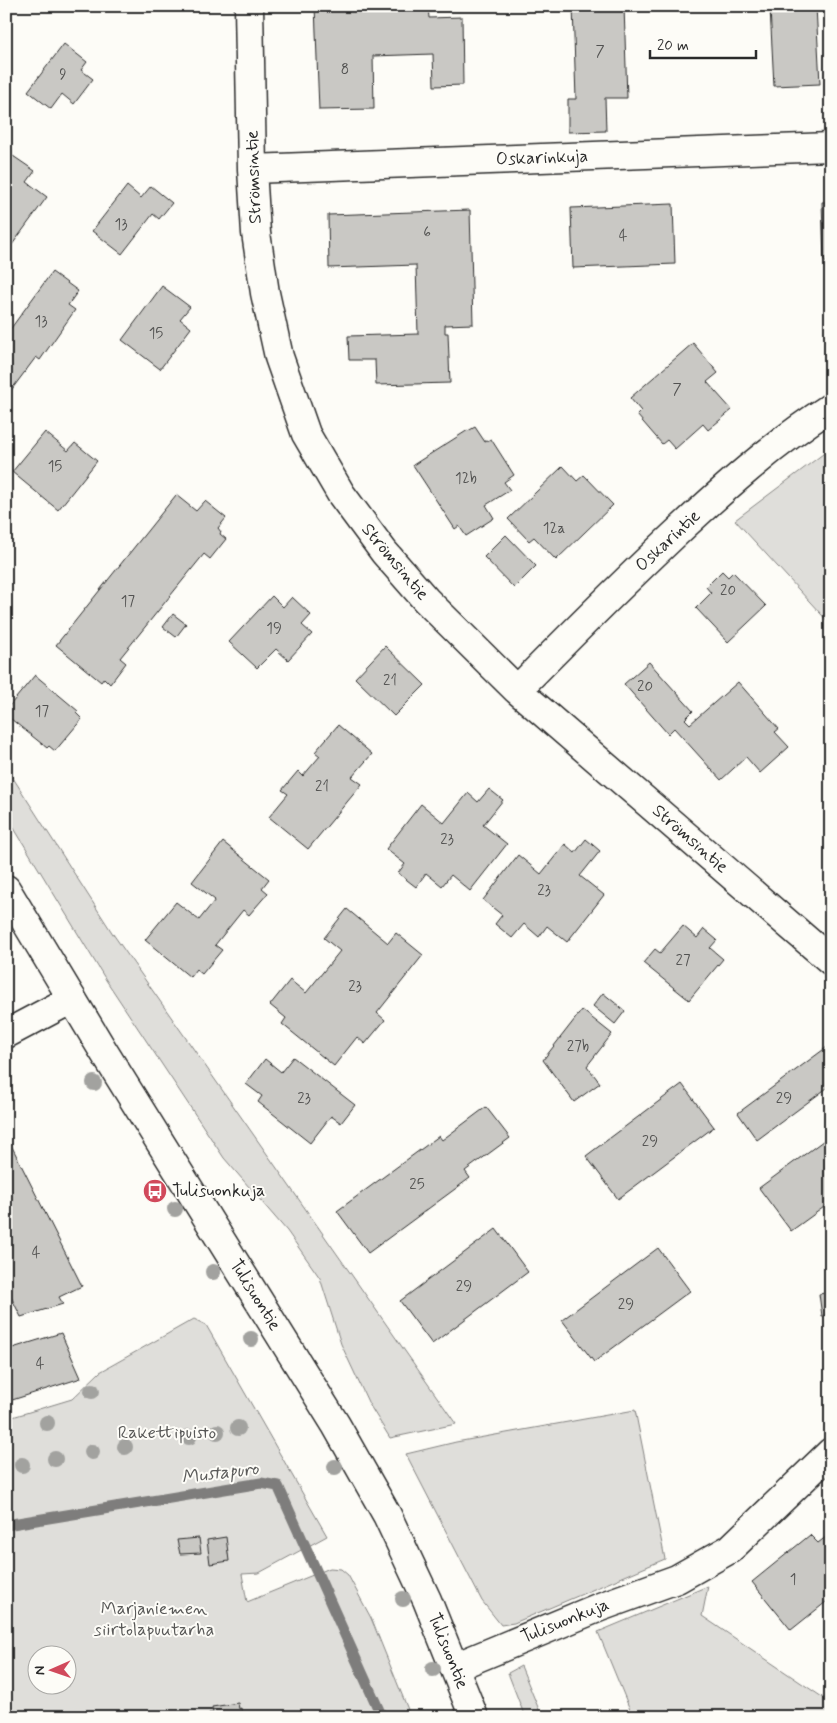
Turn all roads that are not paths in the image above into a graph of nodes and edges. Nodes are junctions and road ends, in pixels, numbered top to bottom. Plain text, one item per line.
1 (250, 6) edge
2 (831, 147) edge
3 (252, 168) junction
4 (831, 407) edge
5 (517, 690) junction
6 (6, 889) edge
7 (831, 961) edge
8 (72, 999) junction
9 (6, 1034) edge
10 (831, 1452) edge
11 (455, 1667) junction
12 (474, 1717) edge

1 - 3 street, Strömsintie
2 - 3 street, Oskarinkuja
3 - 5 street, Strömsintie
4 - 5 street, Oskarintie
5 - 7 street, Strömsintie
6 - 8 street, Tulisuontie
8 - 9 street
8 - 11 street, Tulisuontie
10 - 11 street, Tulisuonkuja
11 - 12 street, Tulisuontie

